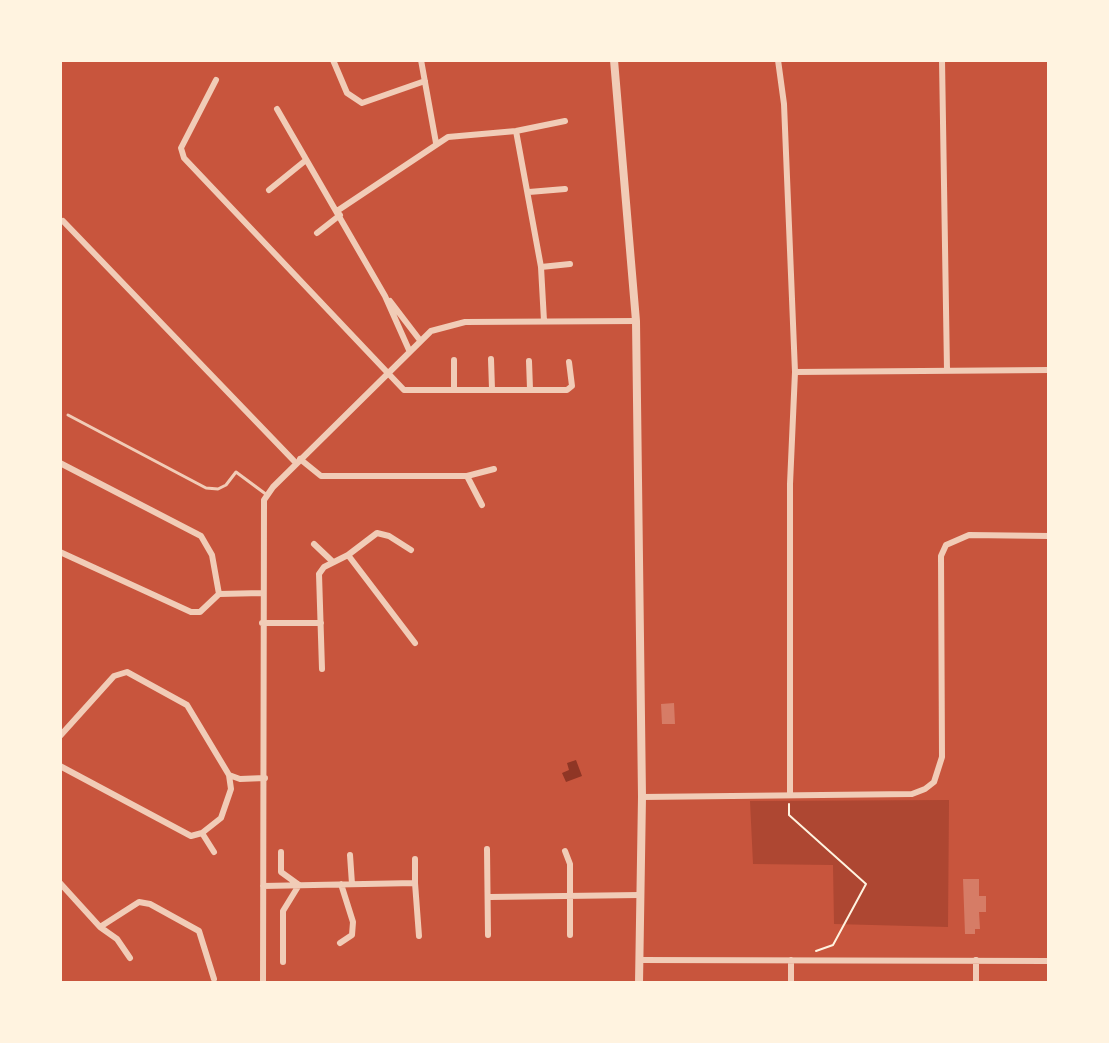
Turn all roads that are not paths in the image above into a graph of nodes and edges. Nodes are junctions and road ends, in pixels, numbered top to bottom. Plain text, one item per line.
1 (333, 60) edge
2 (421, 60) edge
3 (614, 60) edge
4 (778, 60) edge
5 (942, 60) edge
6 (216, 80) dead end
7 (425, 81) junction
8 (277, 109) dead end
9 (565, 121) dead end
10 (516, 131) junction
11 (436, 143) junction
12 (306, 160) junction
13 (565, 189) dead end
14 (269, 190) dead end
15 (529, 192) junction
16 (338, 213) junction
17 (63, 221) dead end
18 (317, 233) dead end
19 (570, 264) dead end
20 (541, 267) junction
21 (385, 296) junction
22 (544, 321) junction
23 (636, 321) junction
24 (419, 339) junction
25 (409, 350) junction
26 (491, 359) dead end
27 (454, 360) dead end
28 (529, 361) dead end
29 (569, 362) dead end
30 (389, 369) junction
31 (947, 370) junction
32 (1049, 370) edge
33 (795, 372) junction
34 (492, 389) junction
35 (530, 389) junction
36 (454, 390) junction
37 (68, 415) dead end
38 (298, 461) junction
39 (60, 463) edge
40 (494, 469) dead end
41 (467, 476) junction
42 (267, 495) junction
43 (482, 505) dead end
44 (1049, 536) edge
45 (314, 544) dead end
46 (411, 550) dead end
47 (60, 552) edge
48 (348, 555) junction
49 (333, 562) junction
50 (262, 593) junction
51 (219, 594) junction
52 (262, 623) junction
53 (321, 623) junction
54 (415, 643) dead end
55 (322, 669) dead end
56 (60, 736) edge
57 (60, 766) edge
58 (229, 775) junction
59 (265, 778) junction
60 (790, 795) junction
61 (642, 797) junction
62 (202, 833) junction
63 (487, 849) dead end
64 (565, 851) dead end
65 (214, 852) dead end
66 (281, 852) dead end
67 (350, 855) dead end
68 (415, 859) dead end
69 (60, 883) edge
70 (415, 883) junction
71 (341, 884) junction
72 (352, 884) junction
73 (299, 885) junction
74 (263, 886) junction
75 (639, 895) junction
76 (490, 897) junction
77 (570, 897) junction
78 (100, 927) junction
79 (488, 935) dead end
80 (570, 935) dead end
81 (419, 936) dead end
82 (340, 943) dead end
83 (130, 958) dead end
84 (639, 960) junction
85 (791, 960) junction
86 (976, 960) junction
87 (1049, 961) edge
88 (283, 962) dead end
89 (214, 979) dead end
90 (263, 983) edge
91 (639, 983) edge
92 (791, 983) edge
93 (976, 983) edge

1 - 7 street
2 - 7 street
3 - 23 street
4 - 33 street
5 - 31 street
6 - 30 street
7 - 11 street
8 - 12 street
9 - 10 street
10 - 11 street
10 - 15 street
11 - 16 street
12 - 14 street
12 - 16 street
13 - 15 street
15 - 20 street
16 - 18 street
16 - 21 street
17 - 38 street
19 - 20 street
20 - 22 street
21 - 24 street
21 - 25 street
22 - 23 street
22 - 24 street
23 - 61 street
24 - 25 street
25 - 30 street
26 - 34 street
27 - 36 street
28 - 35 street
29 - 35 street
30 - 36 street
30 - 38 street
31 - 32 street
31 - 33 street
33 - 60 street
34 - 35 street
34 - 36 street
37 - 42 lane
38 - 41 street
38 - 42 street
39 - 51 street
40 - 41 street
41 - 43 street
42 - 50 street
44 - 60 street
45 - 49 street
46 - 48 street
47 - 51 street
48 - 49 street
48 - 54 street
49 - 53 street
50 - 51 street
50 - 52 street
52 - 53 street
52 - 59 street
53 - 55 street
56 - 58 street
57 - 62 street
58 - 59 street
58 - 62 street
59 - 74 street
60 - 61 street
61 - 75 street
62 - 65 street
63 - 76 street
64 - 77 street
66 - 73 street
67 - 72 street
68 - 70 street
69 - 78 street
70 - 72 street
70 - 81 street
71 - 72 street
71 - 73 street
71 - 82 street
73 - 74 street
73 - 88 street
74 - 90 street
75 - 77 street
75 - 84 street
76 - 77 street
76 - 79 street
77 - 80 street
78 - 83 street
78 - 89 street
84 - 85 street
84 - 91 street
85 - 86 street
85 - 92 street
86 - 87 street
86 - 93 street

